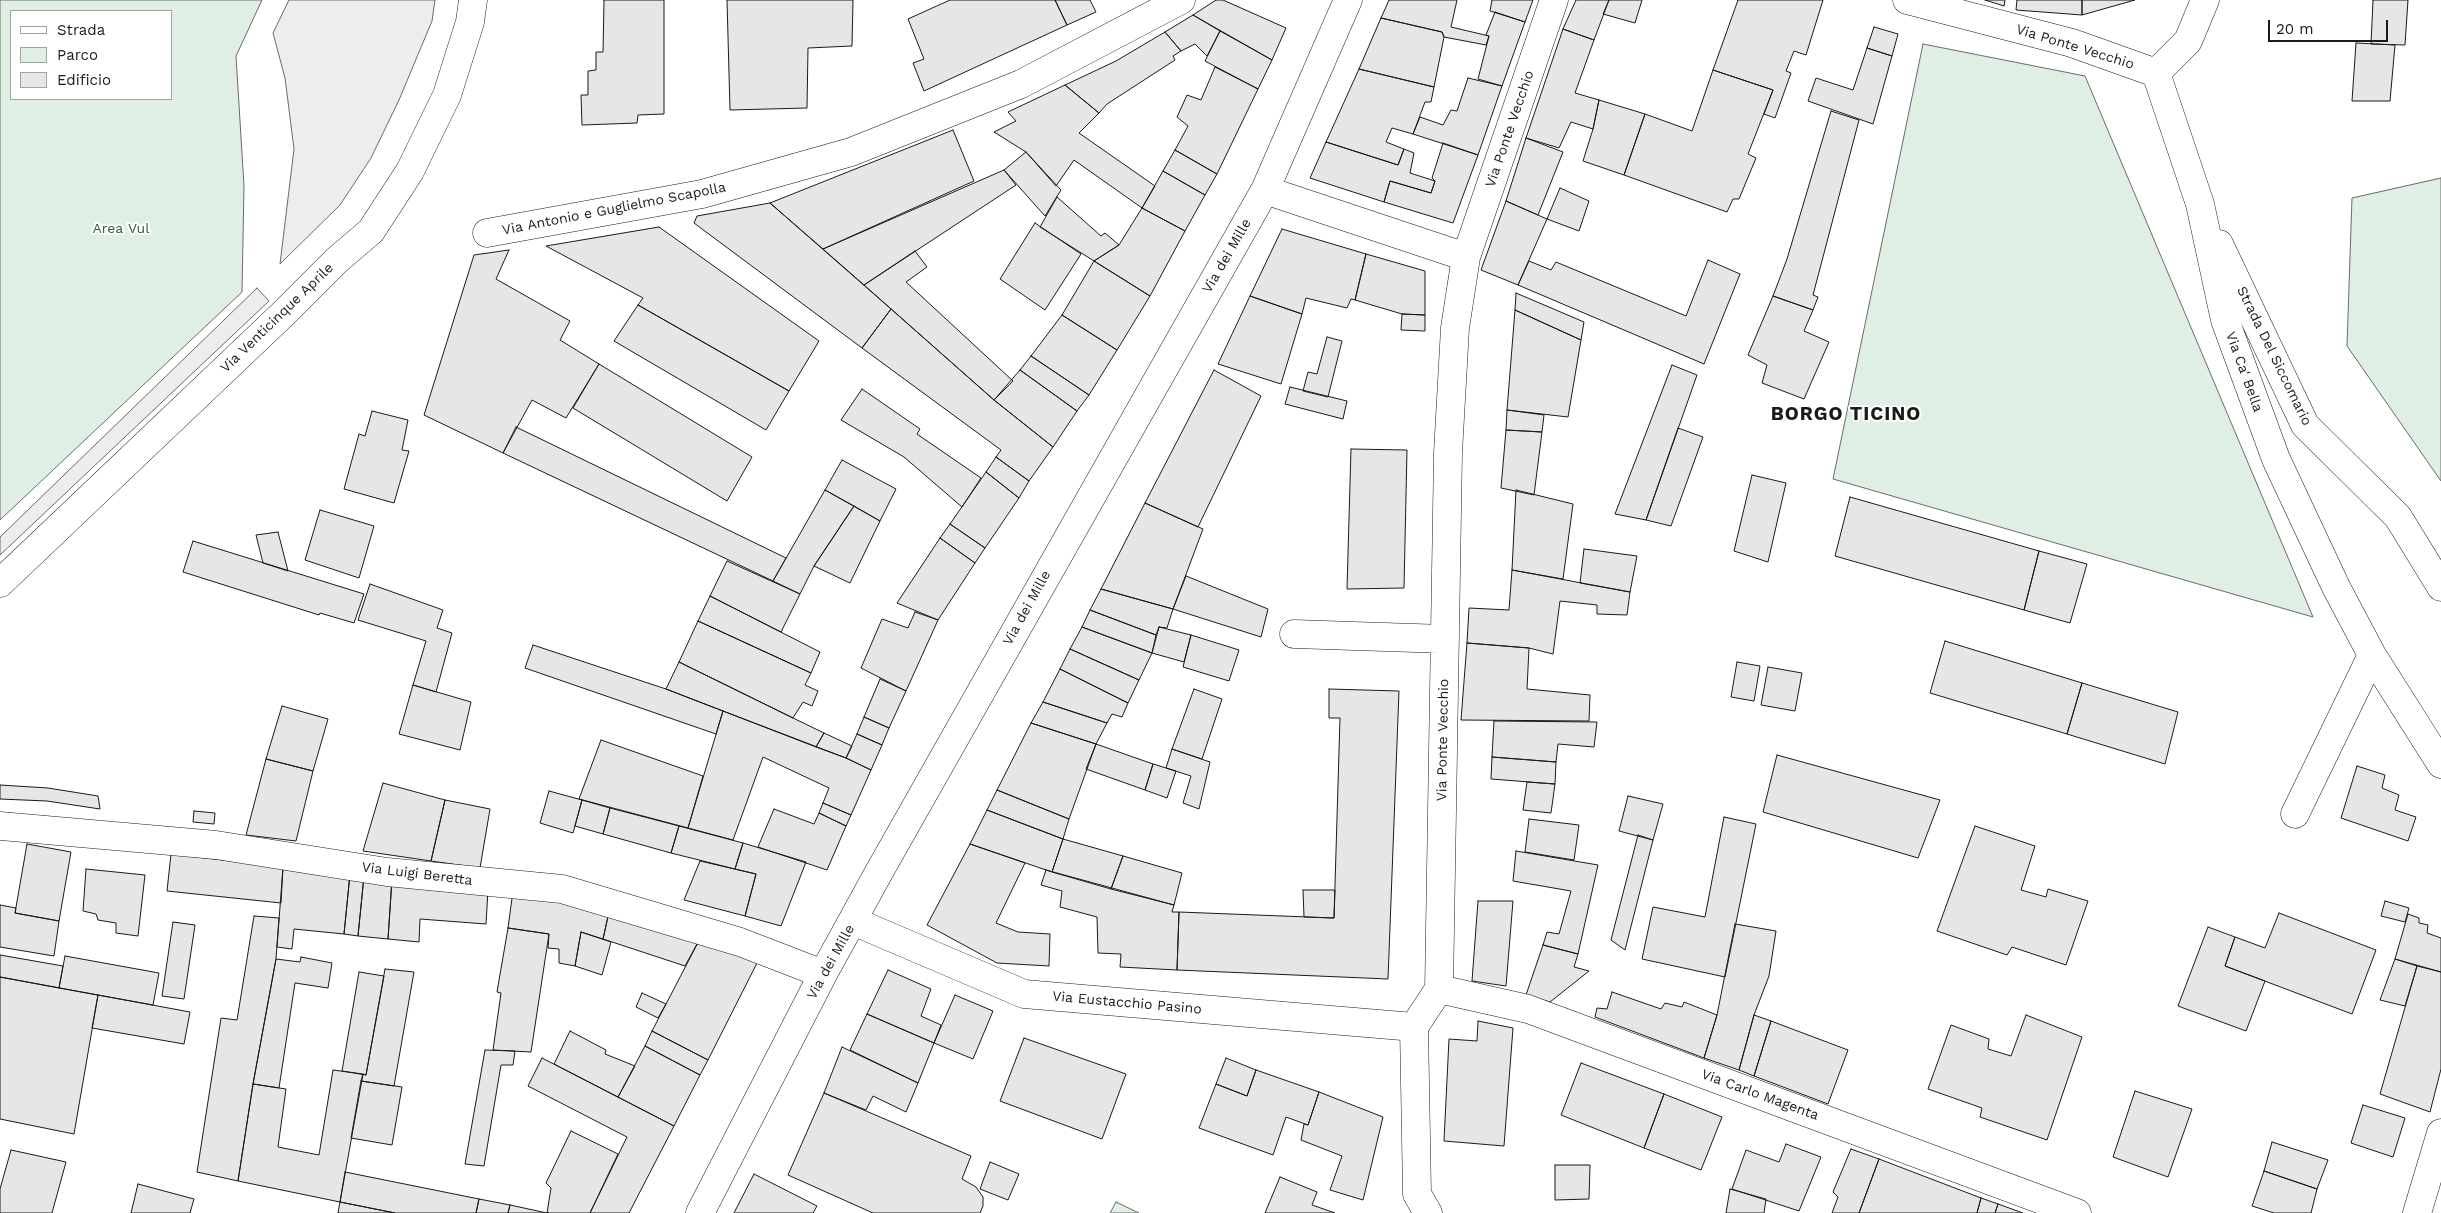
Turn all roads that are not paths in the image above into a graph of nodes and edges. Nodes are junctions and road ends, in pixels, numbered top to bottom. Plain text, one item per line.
1 (474, 0) edge
2 (1181, 0) edge
3 (1347, 0) edge
4 (1554, 0) edge
5 (1907, 0) edge
6 (2205, 0) edge
7 (2156, 73) junction
8 (1265, 190) junction
9 (2200, 204) junction
10 (487, 233) dead end
11 (1466, 257) junction
12 (0, 583) edge
13 (2441, 587) edge
14 (1294, 634) dead end
15 (1445, 638) junction
16 (2372, 655) junction
17 (2441, 764) edge
18 (2296, 814) dead end
19 (0, 826) edge
20 (853, 921) junction
21 (823, 974) junction
22 (1439, 989) junction
23 (1414, 1027) junction
24 (2441, 1133) edge
25 (700, 1213) edge
26 (1428, 1213) edge
27 (2077, 1213) edge
28 (2417, 1213) edge

1 - 12 street, Via Venticinque Aprile
2 - 10 street, Via Antonio e Guglielmo Scapolla
3 - 8 street, Via dei Mille
4 - 11 street, Via Ponte Vecchio
5 - 7 street, Via Ponte Vecchio
6 - 7 street
7 - 9 street, Via Ca' Bella
8 - 11 street
8 - 20 street, Via dei Mille
9 - 13 street, Strada Del Siccomario
9 - 16 street, Via Ca' Bella
11 - 15 street, Via Ponte Vecchio
14 - 15 street
15 - 22 street, Via Ponte Vecchio
16 - 17 street, Via Ca' Bella
16 - 18 street
19 - 21 street, Via Luigi Beretta
20 - 21 street, Via dei Mille
20 - 23 street, Via Eustacchio Pasino
21 - 25 street, Via dei Mille
22 - 23 street
22 - 27 street, Via Carlo Magenta
23 - 26 street
24 - 28 street

